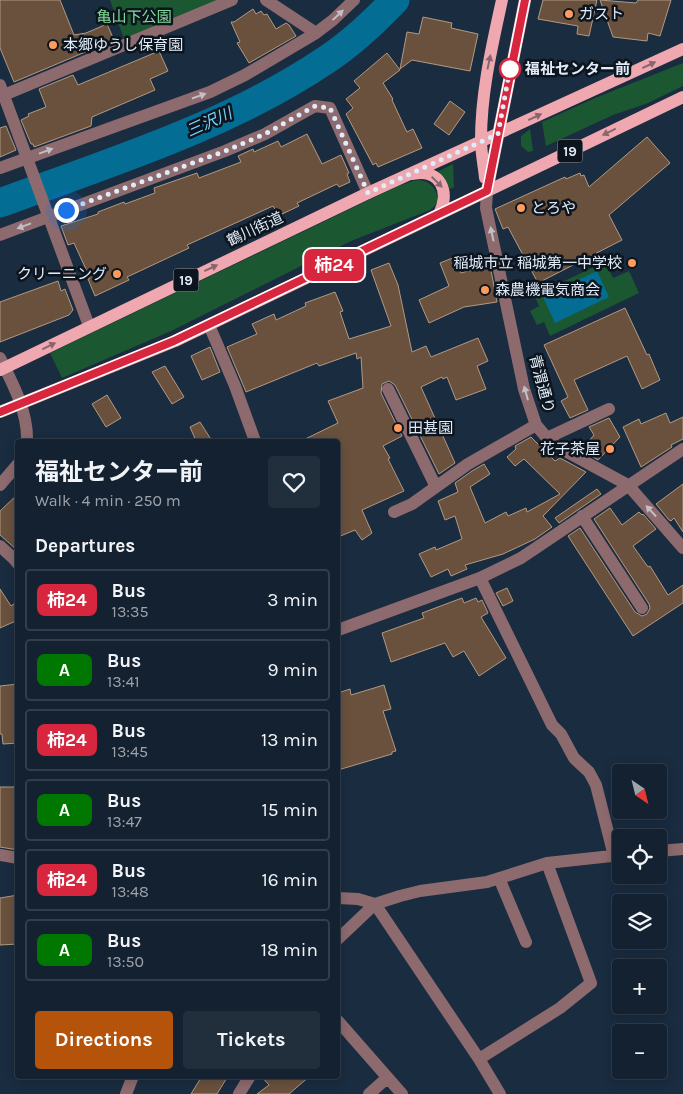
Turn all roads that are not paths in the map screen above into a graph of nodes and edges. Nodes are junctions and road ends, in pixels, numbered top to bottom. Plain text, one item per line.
1 (232, 0) edge
2 (266, 0) edge
3 (354, 0) edge
4 (502, 0) edge
5 (525, 0) edge
6 (316, 33) junction
7 (683, 49) edge
8 (2, 90) edge
9 (683, 97) edge
10 (498, 134) junction
11 (481, 142) junction
12 (27, 158) junction
13 (0, 168) edge
14 (403, 177) junction
15 (487, 191) junction
16 (368, 193) junction
17 (47, 211) junction
18 (439, 214) junction
19 (0, 235) edge
20 (209, 325) junction
21 (89, 326) junction
22 (2, 365) edge
23 (388, 389) dead end
24 (21, 404) junction
25 (609, 409) dead end
26 (0, 412) edge
27 (536, 425) junction
28 (547, 438) junction
29 (27, 439) edge
30 (254, 439) edge
31 (683, 449) edge
32 (15, 468) edge
33 (0, 485) edge
34 (628, 485) junction
35 (436, 487) junction
36 (394, 512) dead end
37 (582, 516) junction
38 (0, 546) edge
39 (683, 548) edge
40 (15, 561) edge
41 (480, 578) junction
42 (642, 608) dead end
43 (340, 629) edge
44 (612, 838) edge
45 (683, 850) edge
46 (667, 851) edge
47 (0, 855) edge
48 (612, 856) edge
49 (15, 858) edge
50 (546, 864) junction
51 (500, 878) junction
52 (340, 898) edge
53 (374, 904) junction
54 (340, 937) edge
55 (526, 942) dead end
56 (340, 1023) edge
57 (479, 1059) junction
58 (387, 1078) junction
59 (132, 1079) edge
60 (248, 1079) edge
61 (126, 1094) edge
62 (239, 1094) edge
63 (369, 1094) edge
64 (402, 1094) edge
65 (500, 1094) edge

1 - 8 street
2 - 6 street
6 -> 3 street
11 -> 4 main road
5 - 10 main road
12 -> 6 street
10 -> 7 main road, 19
8 - 12 street
9 -> 15 main road, 19
10 - 11 main road, 19
10 - 15 main road
11 - 14 main road, 鶴川街道 / 19
11 - 15 main road
12 - 13 street
12 - 17 street
14 - 16 main road, 鶴川街道 / 19
14 -> 18 main road
15 - 18 main road, 19
27 -> 15 street, 青渭通り
16 - 17 street
21 -> 16 main road, 鶴川街道 / 19
17 -> 19 street
17 - 21 street
18 - 20 main road, 19
20 - 24 main road, 19
20 - 30 street
22 -> 21 main road, 鶴川街道 / 19
22 - 24 street
23 - 35 street
24 - 26 main road, 19
24 - 29 street
25 - 28 street
27 - 28 street, 青渭通り
27 - 35 street
28 - 34 street, 青渭通り
31 - 34 street
32 - 33 street
34 - 37 street
39 -> 34 street, 青渭通り
35 - 36 street
37 - 41 street
37 - 42 street
38 - 40 street
41 - 43 street
41 - 44 street
45 - 46 street
47 - 49 street
48 - 50 street
50 - 51 street
50 - 57 street
51 - 53 street
51 - 55 street
52 - 53 street
53 - 54 street
53 - 57 street
56 - 58 street
57 - 65 street
58 - 63 street
58 - 64 street
59 - 61 street
60 - 62 street

